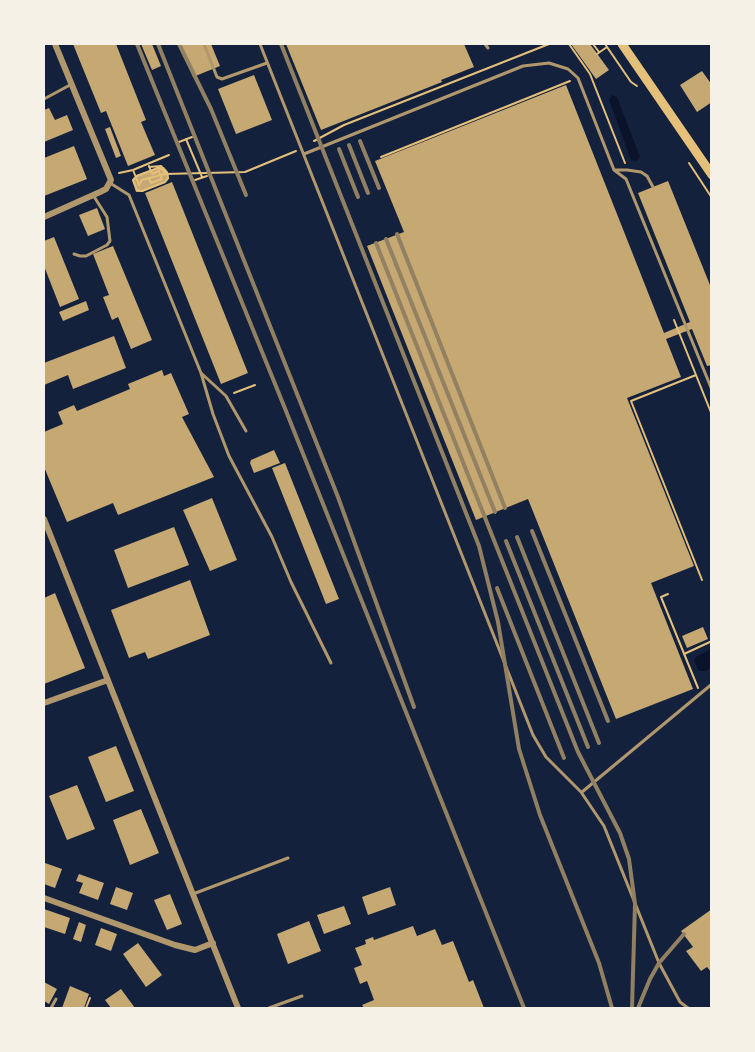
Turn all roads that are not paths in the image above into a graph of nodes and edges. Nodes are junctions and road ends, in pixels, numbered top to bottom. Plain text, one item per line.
1 (56, 44) edge
2 (204, 44) edge
3 (260, 44) edge
4 (485, 44) edge
5 (622, 44) edge
6 (488, 48) dead end
7 (267, 63) junction
8 (72, 84) junction
9 (44, 99) edge
10 (303, 154) junction
11 (614, 170) junction
12 (711, 175) edge
13 (110, 183) junction
14 (653, 187) dead end
15 (93, 195) junction
16 (44, 217) edge
17 (74, 254) dead end
18 (201, 373) junction
19 (711, 390) edge
20 (246, 431) dead end
21 (44, 519) edge
22 (331, 663) dead end
23 (108, 680) junction
24 (711, 684) edge
25 (44, 703) edge
26 (581, 792) junction
27 (288, 858) dead end
28 (194, 894) junction
29 (44, 898) edge
30 (213, 943) junction
31 (302, 996) dead end
32 (56, 999) dead end
33 (51, 1008) edge
34 (238, 1008) edge
35 (269, 1008) edge
36 (688, 1008) edge

1 - 8 street
2 - 7 lane
3 - 7 lane
4 - 6 lane
5 - 12 main road
7 - 10 lane
8 - 9 lane
8 - 13 street
10 - 11 lane
10 - 26 lane
11 - 14 lane
11 - 19 lane
13 - 15 street
13 - 18 lane
15 - 16 street
15 - 17 lane
18 - 20 lane
18 - 22 lane
21 - 23 street
23 - 25 street
23 - 28 street
24 - 26 lane
26 - 36 lane
27 - 28 lane
28 - 30 street
29 - 30 street
30 - 34 street
31 - 35 lane
32 - 33 lane

